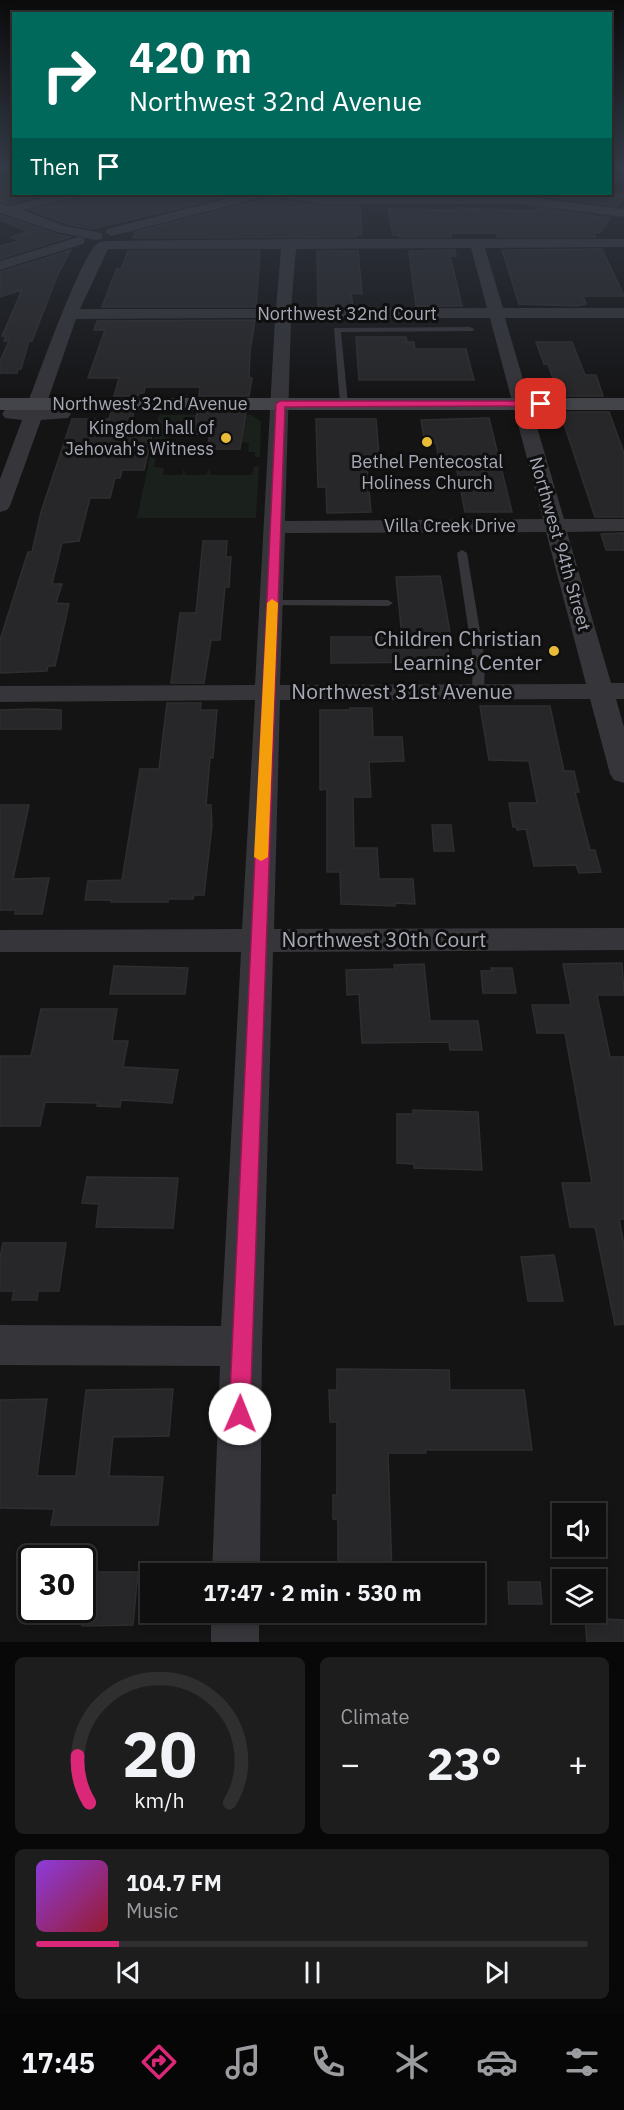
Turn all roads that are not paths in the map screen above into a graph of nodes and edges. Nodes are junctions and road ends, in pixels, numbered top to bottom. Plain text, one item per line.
1 (81, 246) edge
2 (81, 246) edge
3 (95, 246) edge
4 (289, 246) edge
5 (477, 246) edge
6 (51, 251) junction
7 (0, 266) edge
8 (624, 313) edge
9 (70, 314) junction
10 (283, 314) junction
11 (496, 314) junction
12 (470, 329) dead end
13 (280, 404) junction
14 (344, 404) junction
15 (521, 404) junction
16 (624, 404) edge
17 (6, 409) edge
18 (35, 409) junction
19 (62, 414) dead end
20 (0, 506) edge
21 (555, 525) junction
22 (624, 525) edge
23 (275, 527) junction
24 (462, 553) dead end
25 (272, 603) junction
26 (388, 603) dead end
27 (478, 691) junction
28 (612, 691) edge
29 (268, 692) junction
30 (0, 694) edge
31 (624, 774) edge
32 (624, 939) edge
33 (0, 941) edge
34 (258, 941) junction
35 (0, 1345) edge
36 (241, 1346) junction
37 (236, 1563) edge
38 (235, 1623) edge
39 (235, 1642) edge

1 - 6 street
2 - 6 street
3 - 9 street
4 - 10 street
5 - 11 street, Northwest 94th Street
6 - 7 street
8 - 11 street, Northwest 32nd Court
9 - 10 street, Northwest 32nd Court
9 - 18 street
10 - 11 street, Northwest 32nd Court
10 - 13 street
11 - 15 street, Northwest 94th Street
12 - 14 lane
13 - 14 main road, Northwest 32nd Avenue
13 - 18 main road, Northwest 32nd Avenue
13 - 23 street
14 - 15 main road, Northwest 32nd Avenue
15 - 16 main road, Northwest 32nd Avenue
15 - 21 street, Northwest 94th Street
17 - 18 main road, Northwest 32nd Avenue
18 - 19 street
18 - 20 street
21 - 22 street, Villa Creek Drive
21 - 23 street, Villa Creek Drive
21 - 28 street, Northwest 94th Street
23 - 25 street
24 - 27 lane
25 - 26 lane
25 - 29 street
27 - 28 street, Northwest 31st Avenue
27 - 29 street, Northwest 31st Avenue
28 - 31 street, Northwest 94th Street
29 - 30 street, Northwest 31st Avenue
29 - 34 street
32 - 34 street, Northwest 30th Court
33 - 34 street, Northwest 30th Court
34 - 36 street
35 - 36 street
36 - 37 street
38 - 39 street

